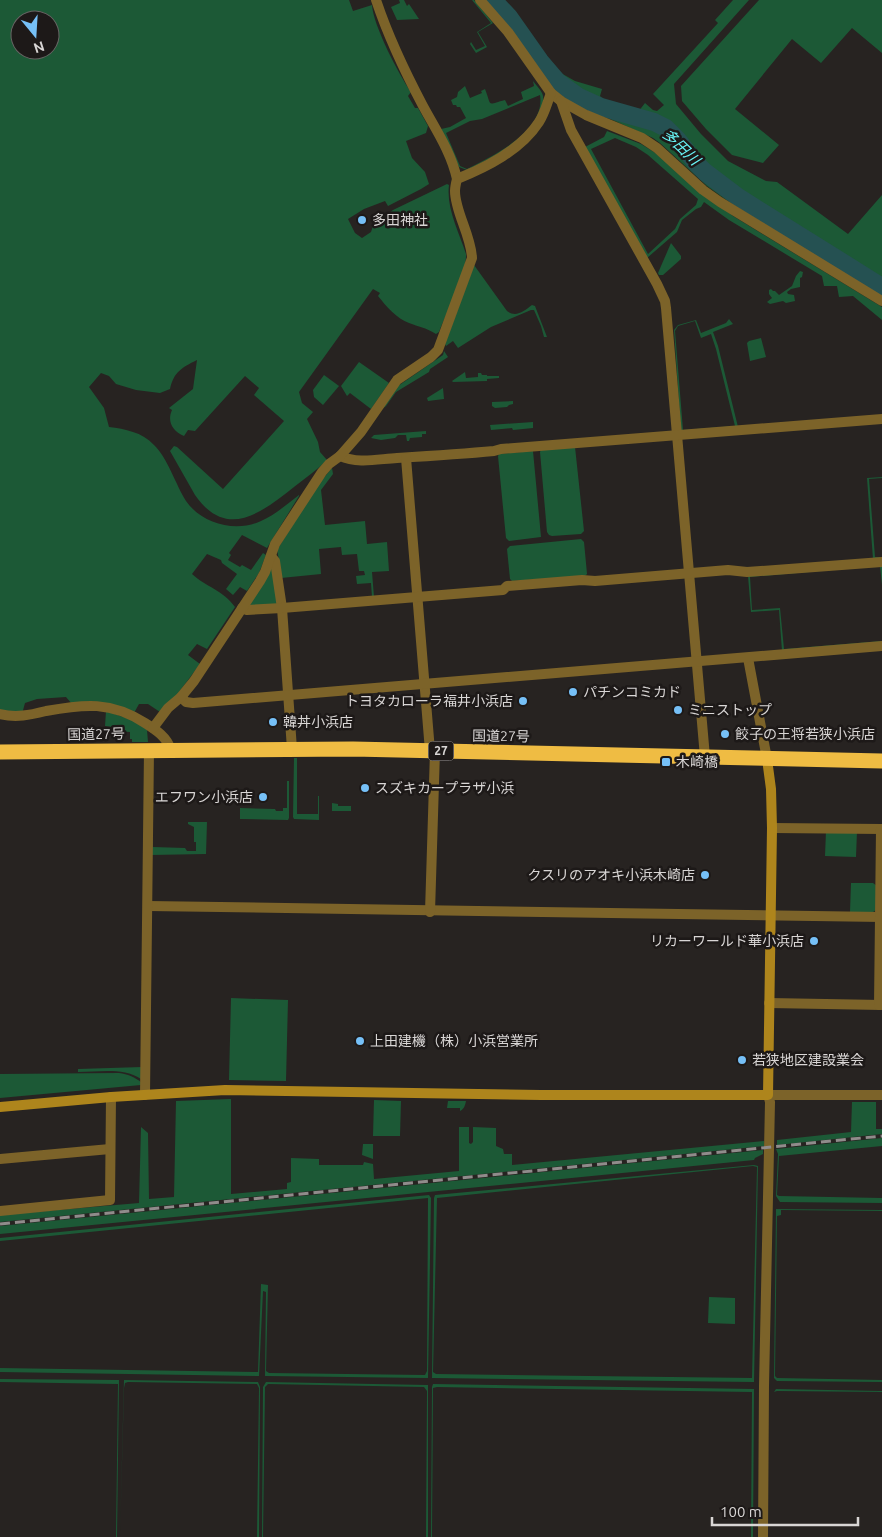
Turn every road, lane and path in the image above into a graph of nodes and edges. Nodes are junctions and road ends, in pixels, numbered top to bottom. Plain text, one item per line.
1 (376, 0) edge
2 (480, 0) edge
3 (551, 93) junction
4 (560, 101) junction
5 (457, 179) junction
6 (882, 302) edge
7 (882, 419) edge
8 (677, 435) junction
9 (340, 456) junction
10 (406, 458) junction
11 (271, 556) junction
12 (882, 562) edge
13 (690, 573) junction
14 (418, 597) junction
15 (242, 608) junction
16 (282, 608) junction
17 (882, 646) edge
18 (748, 658) junction
19 (696, 662) junction
20 (425, 684) junction
21 (289, 696) junction
22 (180, 697) junction
23 (0, 714) edge
24 (153, 728) junction
25 (292, 749) junction
26 (149, 750) junction
27 (172, 750) junction
28 (433, 751) junction
29 (0, 752) edge
30 (705, 757) junction
31 (767, 759) junction
32 (882, 761) edge
33 (772, 828) junction
34 (882, 829) edge
35 (148, 906) junction
36 (430, 912) junction
37 (771, 916) junction
38 (881, 917) edge
39 (768, 1003) junction
40 (881, 1005) edge
41 (145, 1095) junction
42 (768, 1095) junction
43 (882, 1096) edge
44 (111, 1097) junction
45 (0, 1107) edge
46 (110, 1149) junction
47 (0, 1159) edge
48 (0, 1211) edge
49 (763, 1537) edge

1 - 5 street
2 - 3 street
3 - 4 street
3 - 5 street
4 - 6 street
4 - 8 street
5 - 9 street
7 - 8 street
8 - 10 street
8 - 13 street
9 - 10 street
9 - 11 street
10 - 14 street
11 - 15 street
11 - 16 street
12 - 13 street
13 - 14 street
13 - 19 street
14 - 16 street
14 - 20 street
15 - 16 street
15 - 22 street
16 - 21 street
17 - 18 street
18 - 19 street
18 - 31 street
19 - 20 street
19 - 30 street
20 - 21 street
20 - 28 street
21 - 22 street
21 - 25 street
22 - 24 street
23 - 24 street
24 - 27 street
25 - 27 highway, 国道27号 / 27
25 - 28 highway, 国道27号 / 27
26 - 27 highway, 国道27号 / 27
26 - 29 highway, 国道27号 / 27
26 - 35 street
28 - 30 highway, 国道27号 / 27
28 - 36 street
30 - 31 highway, 国道27号 / 27
31 - 32 highway, 国道27号 / 27
31 - 33 street
33 - 34 street
33 - 37 street
34 - 38 street
35 - 36 street
35 - 41 street
36 - 37 street
37 - 38 street
37 - 39 street
38 - 40 street
39 - 40 street
39 - 42 street
41 - 42 street
41 - 44 street
42 - 43 street
42 - 49 street
44 - 45 street
44 - 46 street
46 - 47 street
46 - 48 street

